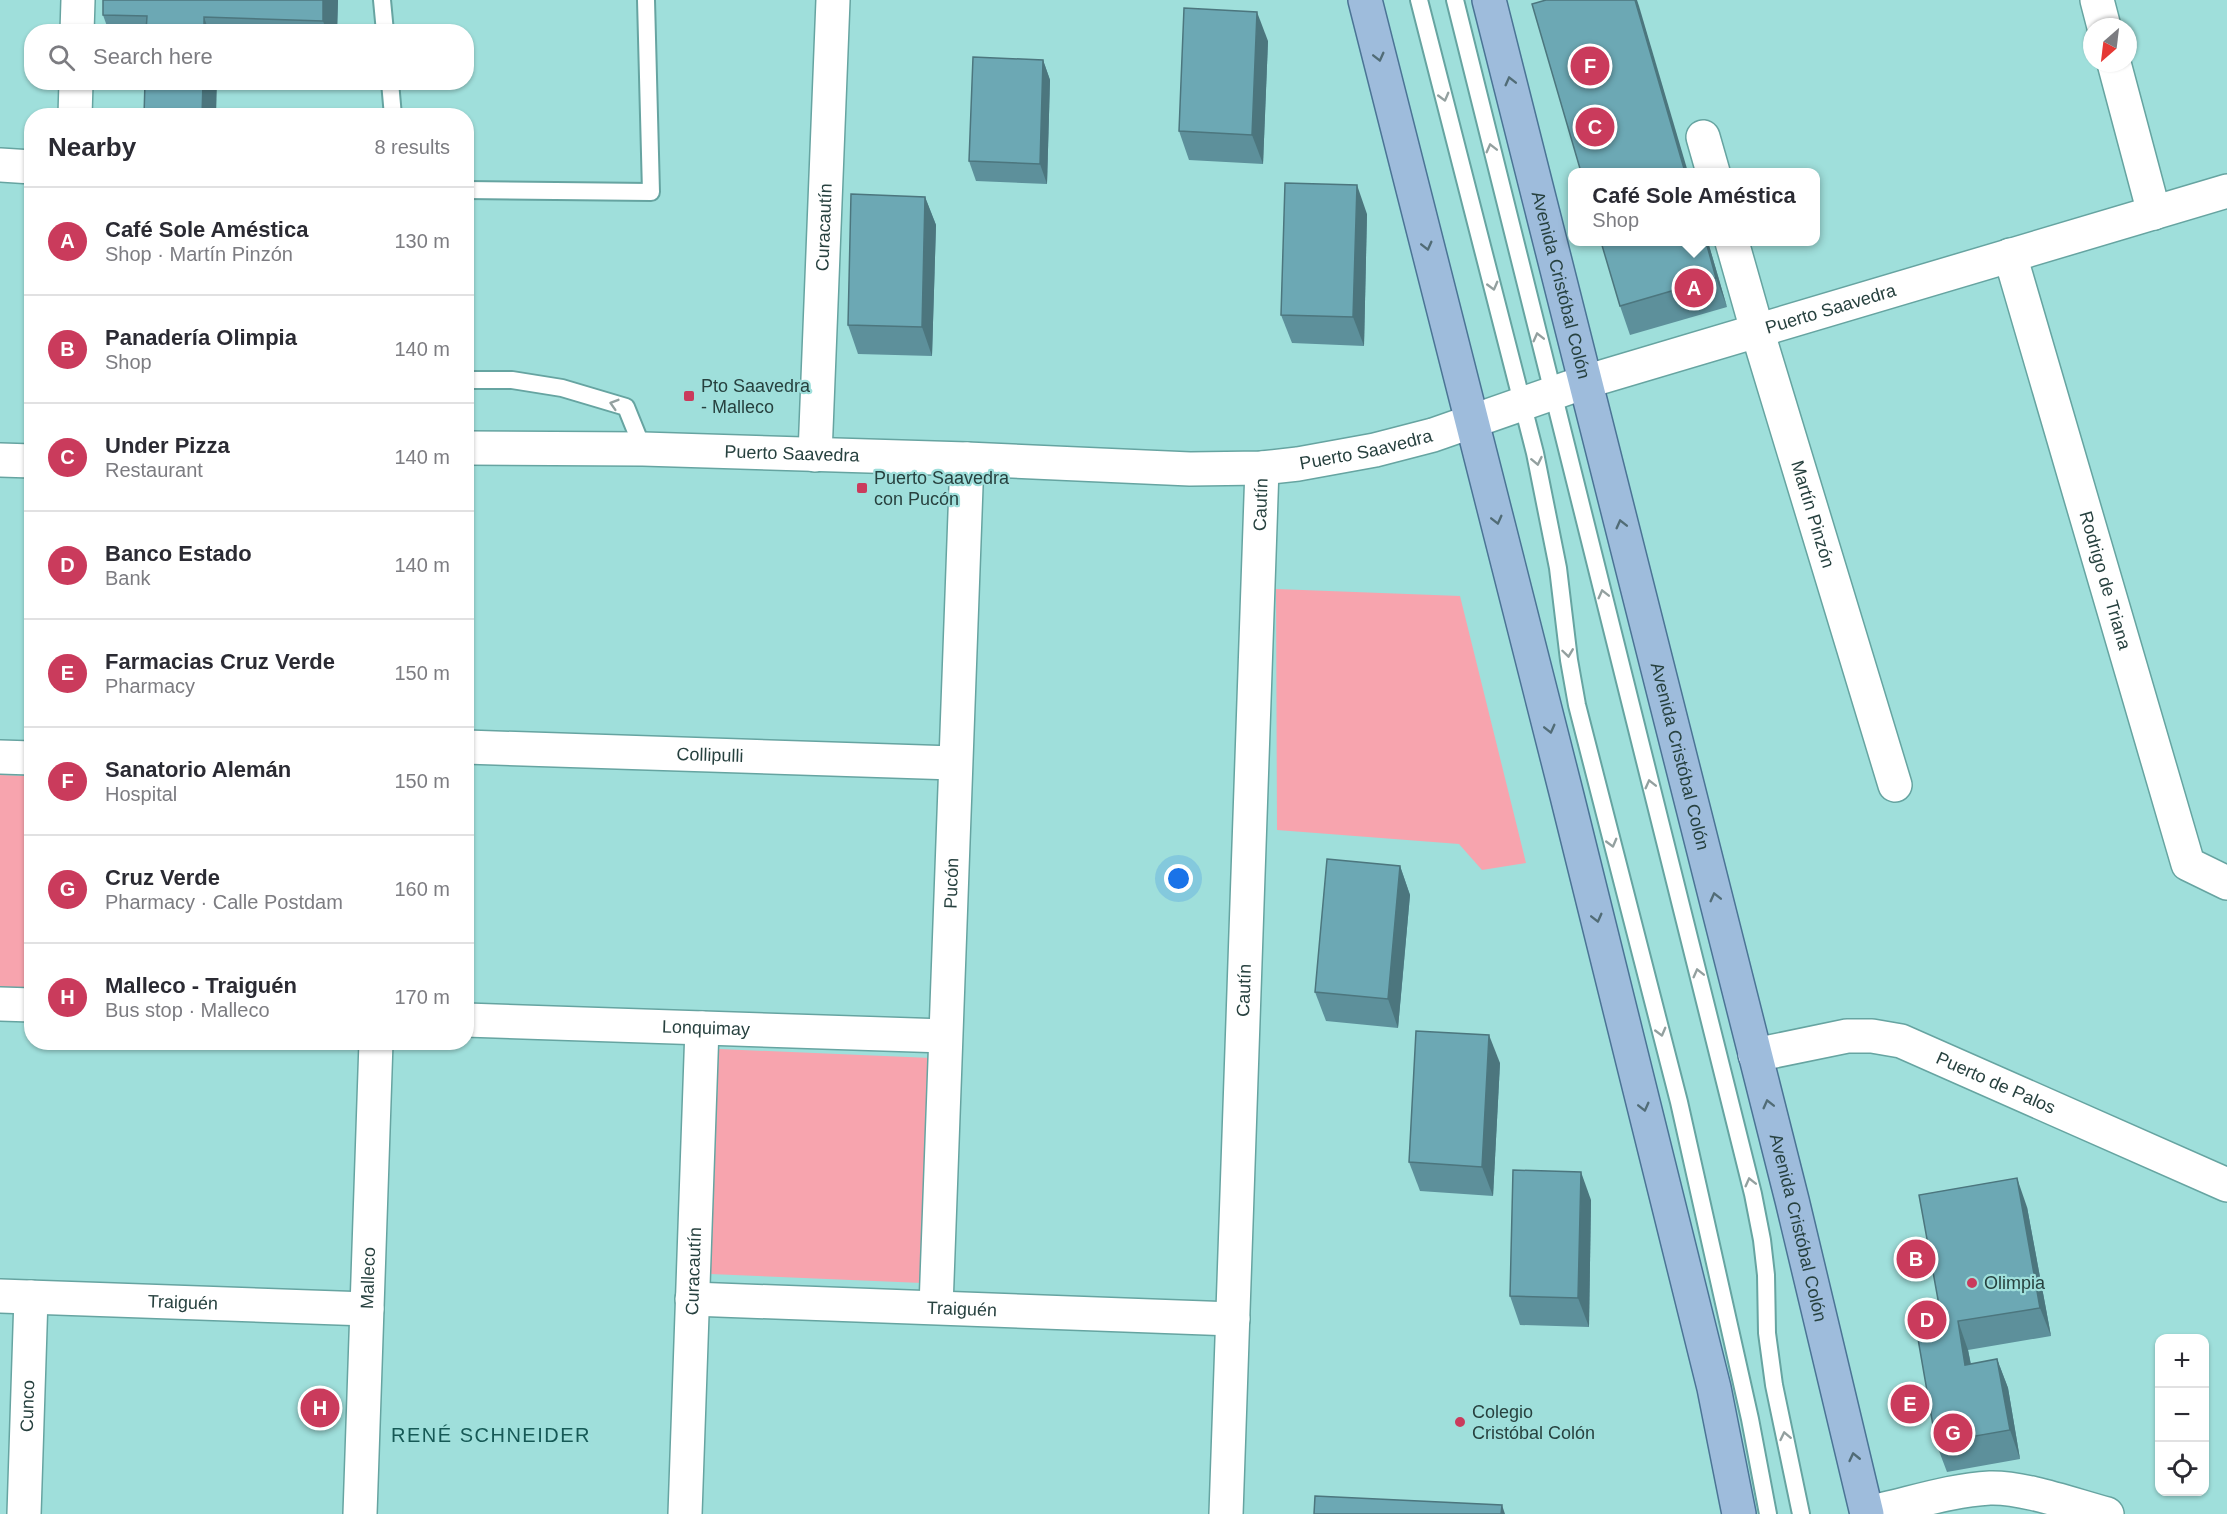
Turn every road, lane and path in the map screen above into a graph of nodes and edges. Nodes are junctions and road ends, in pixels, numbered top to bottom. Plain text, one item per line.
1 (78, 0) edge
2 (382, 0) edge
3 (646, 0) edge
4 (833, 0) edge
5 (1365, 0) edge
6 (1419, 0) edge
7 (1455, 0) edge
8 (1489, 0) edge
9 (2097, 0) edge
10 (2102, 18) edge
11 (77, 24) edge
12 (384, 24) edge
13 (2116, 72) edge
14 (76, 90) edge
15 (391, 90) edge
16 (75, 108) edge
17 (392, 108) edge
18 (1703, 137) dead end
19 (0, 165) edge
20 (24, 166) edge
21 (1712, 168) edge
22 (474, 190) edge
23 (2227, 191) edge
24 (2154, 213) junction
25 (1733, 246) edge
26 (2010, 255) junction
27 (1757, 330) junction
28 (474, 380) edge
29 (1585, 382) junction
30 (1538, 399) junction
31 (1472, 422) junction
32 (474, 448) edge
33 (644, 449) junction
34 (815, 455) junction
35 (967, 459) junction
36 (0, 460) edge
37 (24, 461) edge
38 (1263, 468) junction
39 (474, 747) edge
40 (0, 757) edge
41 (24, 758) edge
42 (954, 763) junction
43 (1895, 785) dead end
44 (2227, 883) edge
45 (0, 1004) edge
46 (24, 1005) edge
47 (474, 1020) edge
48 (702, 1028) junction
49 (945, 1036) junction
50 (376, 1050) edge
51 (1755, 1055) junction
52 (2227, 1185) edge
53 (15, 1296) edge
54 (692, 1299) junction
55 (936, 1307) junction
56 (367, 1309) junction
57 (1233, 1319) junction
58 (24, 1514) edge
59 (360, 1514) edge
60 (684, 1514) edge
61 (1226, 1514) edge
62 (1739, 1514) edge
63 (1768, 1514) edge
64 (1801, 1514) edge
65 (1867, 1514) edge
66 (2107, 1514) edge

1 - 11 street
2 - 12 lane
3 - 22 lane
4 - 34 street, Curacautín
5 -> 31 main road
6 -> 30 lane
30 -> 7 lane
29 -> 8 main road, Avenida Cristóbal Colón
9 - 10 street
13 - 24 street
14 - 16 street
15 - 17 lane
18 - 21 street
19 - 20 street
23 - 24 street, Puerto Saavedra
24 - 26 street, Puerto Saavedra
25 - 27 street, Martín Pinzón
26 - 27 street, Puerto Saavedra
26 - 44 street, Rodrigo de Triana
27 - 29 street, Puerto Saavedra
27 - 43 street, Martín Pinzón
33 -> 28 lane
29 - 30 street, Puerto Saavedra
51 -> 29 main road, Avenida Cristóbal Colón
30 - 31 street, Puerto Saavedra
30 -> 63 lane
64 -> 30 lane
31 - 38 street, Puerto Saavedra
31 -> 62 main road
32 - 33 street, Puerto Saavedra
33 - 34 street, Puerto Saavedra
34 - 35 street, Puerto Saavedra
35 - 38 street, Puerto Saavedra
35 - 42 street, Pucón
36 - 37 street
38 - 57 street, Cautín
39 - 42 street, Collipulli
40 - 41 street
42 - 49 street, Pucón
45 - 46 street
47 - 48 street, Lonquimay
48 - 49 street, Lonquimay
48 - 54 street, Curacautín
49 - 55 street, Pucón
50 - 56 street, Malleco
51 - 52 street, Puerto de Palos
65 -> 51 main road, Avenida Cristóbal Colón
53 - 56 street, Traiguén
53 - 58 street, Cunco
54 - 55 street, Traiguén
54 - 60 street, Curacautín
55 - 57 street, Traiguén
56 - 59 street, Malleco
57 - 61 street, Cautín
65 - 66 street

